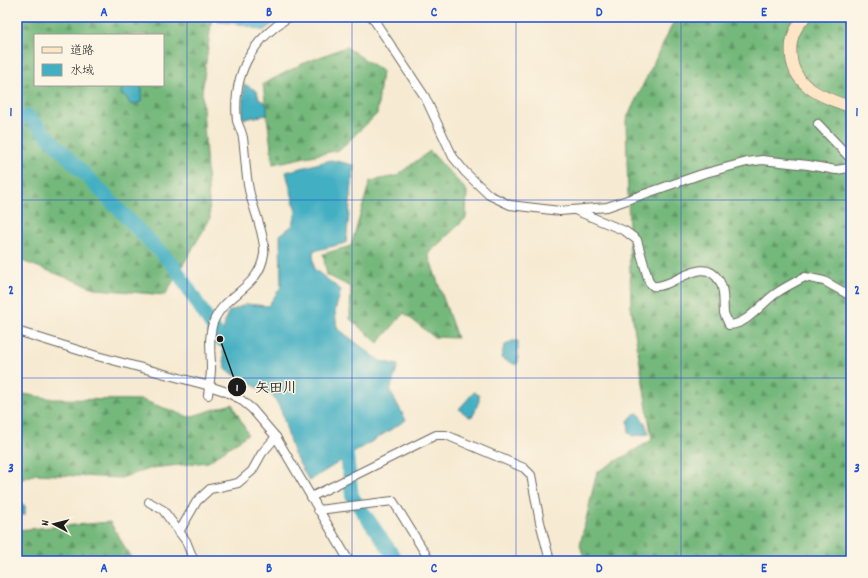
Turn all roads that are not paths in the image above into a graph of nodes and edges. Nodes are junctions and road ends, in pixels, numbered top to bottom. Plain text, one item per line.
1 (289, 17) edge
2 (372, 17) edge
3 (805, 17) edge
4 (851, 107) edge
5 (818, 124) dead end
6 (851, 159) edge
7 (851, 165) edge
8 (575, 210) junction
9 (851, 296) edge
10 (17, 331) edge
11 (208, 391) junction
12 (276, 437) junction
13 (310, 498) junction
14 (149, 502) dead end
15 (318, 510) junction
16 (180, 532) junction
17 (194, 561) edge
18 (349, 561) edge
19 (430, 561) edge
20 (550, 561) edge

1 - 11 street
2 - 8 street
3 - 4 street
5 - 6 street
7 - 8 street
8 - 9 street
10 - 11 street
11 - 12 street
12 - 13 street
12 - 16 street
13 - 15 street
13 - 20 street
14 - 16 street
15 - 18 street
15 - 19 street
16 - 17 street

